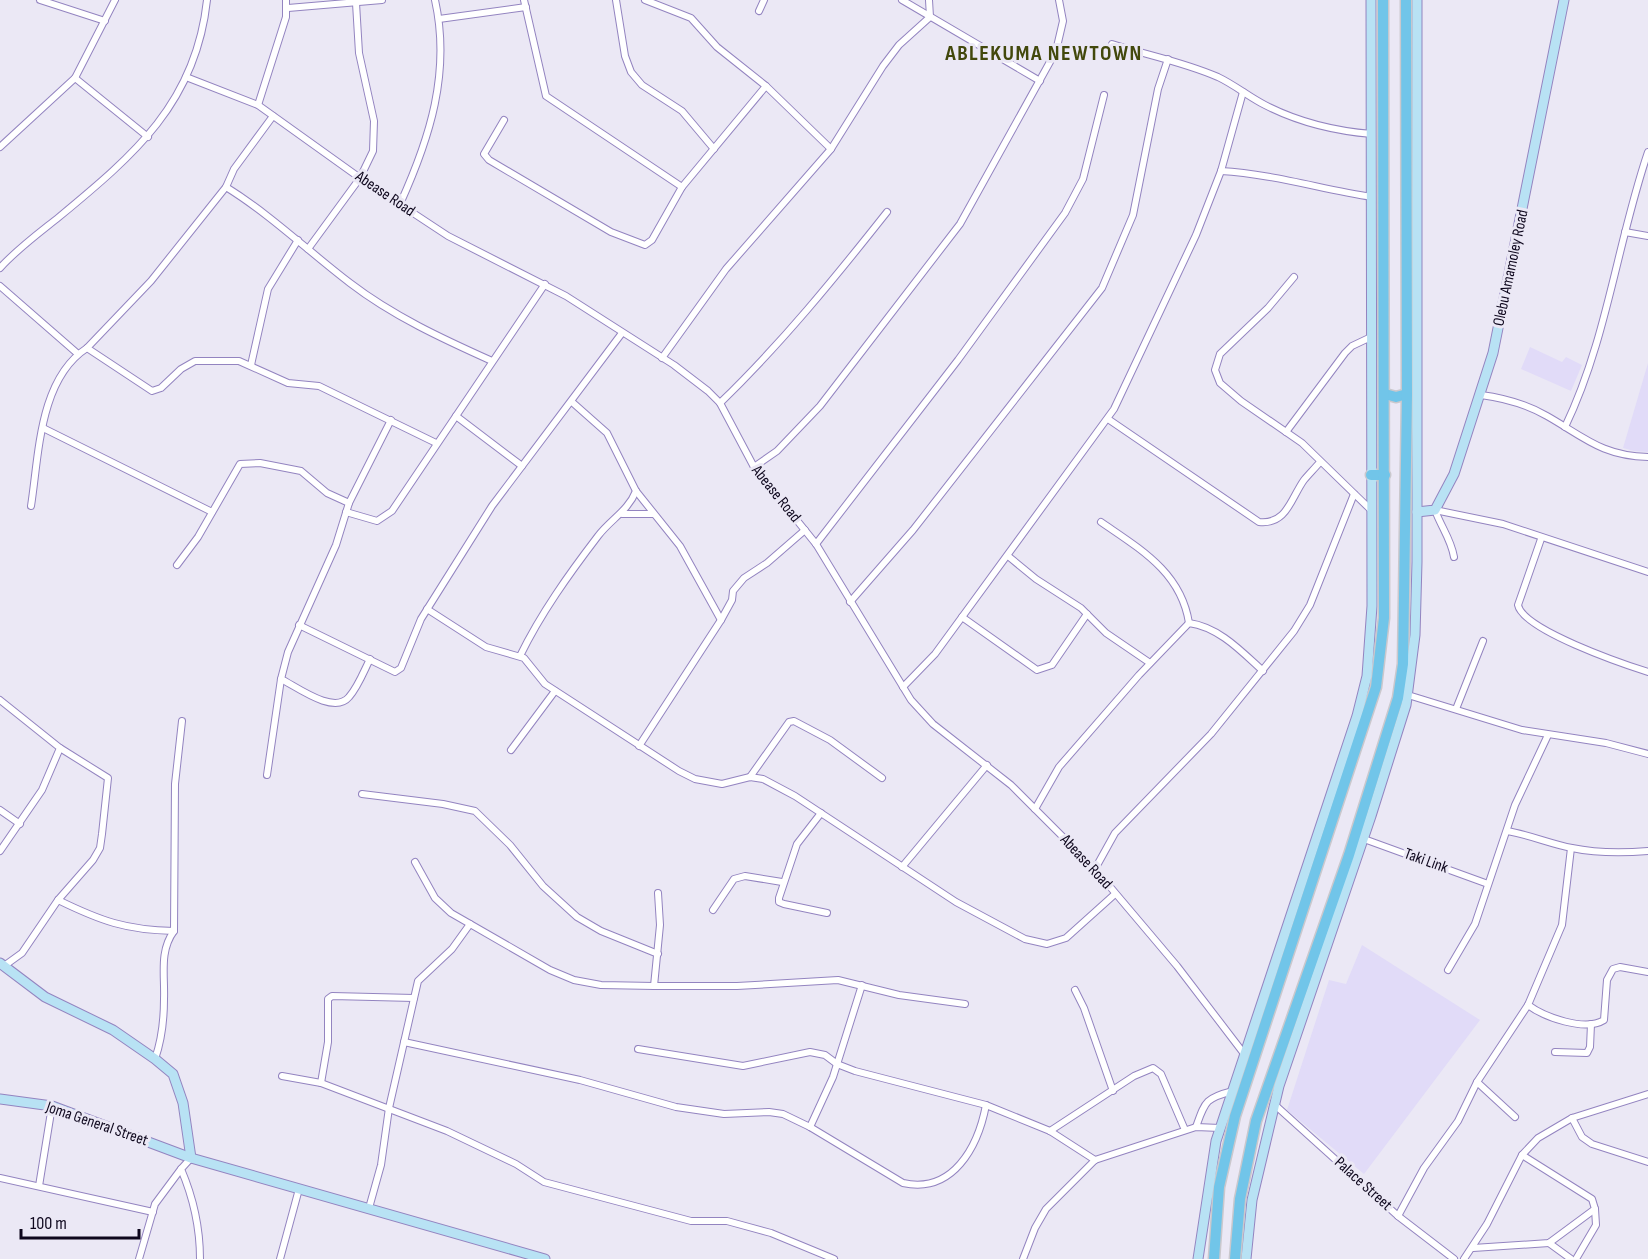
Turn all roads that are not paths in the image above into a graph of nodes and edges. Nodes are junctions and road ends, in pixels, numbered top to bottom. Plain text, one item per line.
1 (40, 0) edge
2 (115, 0) edge
3 (207, 0) edge
4 (286, 0) edge
5 (382, 0) edge
6 (435, 0) edge
7 (616, 0) edge
8 (645, 0) edge
9 (764, 0) edge
10 (902, 0) edge
11 (929, 0) edge
12 (1059, 0) edge
13 (1371, 0) edge
14 (1383, 0) edge
15 (1406, 0) edge
16 (1417, 0) edge
17 (1564, 0) edge
18 (356, 3) junction
19 (525, 4) edge
20 (288, 8) junction
21 (759, 11) dead end
22 (930, 17) junction
23 (439, 19) junction
24 (105, 21) junction
25 (1112, 44) dead end
26 (1168, 59) junction
27 (186, 76) junction
28 (75, 78) junction
29 (1040, 81) junction
30 (766, 86) junction
31 (1243, 92) junction
32 (1104, 95) dead end
33 (258, 105) junction
34 (273, 116) junction
35 (504, 120) dead end
36 (1372, 134) junction
37 (148, 137) junction
38 (0, 147) edge
39 (714, 149) junction
40 (831, 149) junction
41 (1648, 152) edge
42 (1384, 153) junction
43 (1405, 154) junction
44 (1221, 171) junction
45 (360, 178) junction
46 (226, 187) junction
47 (682, 187) junction
48 (1372, 197) junction
49 (400, 204) junction
50 (887, 212) dead end
51 (1625, 232) junction
52 (1648, 236) edge
53 (298, 240) junction
54 (308, 249) junction
55 (0, 256) edge
56 (5, 262) junction
57 (0, 268) edge
58 (1294, 277) dead end
59 (545, 284) junction
60 (0, 286) edge
61 (622, 333) junction
62 (1371, 337) junction
63 (87, 348) junction
64 (78, 354) junction
65 (662, 358) junction
66 (492, 361) junction
67 (251, 365) junction
68 (1385, 394) junction
69 (1407, 394) junction
70 (1481, 395) junction
71 (573, 402) junction
72 (720, 403) junction
73 (456, 416) junction
74 (1108, 419) junction
75 (391, 420) junction
76 (1565, 427) junction
77 (43, 428) junction
78 (1286, 432) junction
79 (436, 443) junction
80 (1648, 457) edge
81 (1320, 462) junction
82 (522, 466) junction
83 (754, 467) junction
84 (1371, 475) junction
85 (1384, 475) junction
86 (636, 490) junction
87 (1354, 494) junction
88 (349, 503) junction
89 (31, 506) dead end
90 (1371, 510) junction
91 (1435, 510) junction
92 (213, 512) junction
93 (345, 512) junction
94 (1417, 512) junction
95 (622, 514) junction
96 (652, 514) junction
97 (1101, 522) dead end
98 (805, 530) junction
99 (1541, 539) junction
100 (816, 544) junction
101 (1008, 556) junction
102 (1454, 557) dead end
103 (177, 565) dead end
104 (1648, 572) edge
105 (850, 602) junction
106 (427, 609) junction
107 (1087, 614) junction
108 (962, 617) junction
109 (721, 620) junction
110 (1189, 623) junction
111 (299, 625) junction
112 (1483, 641) dead end
113 (520, 656) junction
114 (370, 659) junction
115 (1150, 663) junction
116 (1263, 671) junction
117 (1648, 672) edge
118 (281, 680) junction
119 (903, 687) junction
120 (555, 691) junction
121 (1408, 695) junction
122 (0, 700) edge
123 (1456, 709) junction
124 (182, 721) dead end
125 (1548, 735) junction
126 (639, 746) junction
127 (60, 748) junction
128 (511, 750) dead end
129 (1648, 754) edge
130 (1383, 760) junction
131 (987, 765) junction
132 (267, 775) dead end
133 (750, 777) junction
134 (882, 778) dead end
135 (362, 794) dead end
136 (1035, 808) junction
137 (0, 810) edge
138 (821, 813) junction
139 (20, 824) junction
140 (1507, 831) junction
141 (1364, 839) junction
142 (1571, 848) junction
143 (0, 851) edge
144 (1648, 851) edge
145 (415, 862) dead end
146 (902, 867) junction
147 (1095, 869) junction
148 (782, 882) junction
149 (1488, 884) junction
150 (658, 893) dead end
151 (1115, 894) junction
152 (58, 900) junction
153 (713, 910) dead end
154 (827, 913) dead end
155 (470, 924) junction
156 (174, 931) junction
157 (658, 954) junction
158 (2, 964) edge
159 (1448, 970) dead end
160 (1648, 972) edge
161 (862, 985) junction
162 (654, 986) junction
163 (1075, 990) dead end
164 (414, 998) junction
165 (965, 1004) dead end
166 (1527, 1005) junction
167 (1591, 1024) junction
168 (404, 1042) junction
169 (638, 1049) dead end
170 (1555, 1052) dead end
171 (1245, 1055) junction
172 (156, 1059) junction
173 (837, 1064) junction
174 (282, 1076) dead end
175 (1477, 1082) junction
176 (321, 1083) junction
177 (1113, 1091) junction
178 (1233, 1091) junction
179 (1648, 1094) edge
180 (0, 1099) edge
181 (986, 1105) junction
182 (1275, 1105) junction
183 (52, 1106) junction
184 (389, 1108) junction
185 (1515, 1117) dead end
186 (1572, 1118) junction
187 (810, 1127) junction
188 (1196, 1127) junction
189 (1220, 1128) junction
190 (1185, 1130) junction
191 (1050, 1131) junction
192 (1522, 1155) junction
193 (1213, 1156) junction
194 (191, 1158) junction
195 (1225, 1158) junction
196 (1095, 1160) junction
197 (1648, 1162) edge
198 (181, 1169) junction
199 (0, 1178) edge
200 (39, 1186) junction
201 (299, 1189) junction
202 (1240, 1199) junction
203 (1252, 1200) junction
204 (369, 1208) junction
205 (1595, 1209) junction
206 (153, 1212) junction
207 (1398, 1216) junction
208 (1549, 1243) junction
209 (1473, 1248) junction
210 (139, 1259) edge
211 (200, 1259) edge
212 (280, 1259) edge
213 (544, 1259) edge
214 (834, 1259) edge
215 (1023, 1259) edge
216 (1198, 1259) edge
217 (1214, 1259) edge
218 (1235, 1259) edge
219 (1246, 1259) edge
220 (1454, 1259) edge
221 (1464, 1259) edge
222 (1571, 1259) edge
223 (1576, 1259) edge

1 - 24 street
2 - 24 street
3 - 27 street
4 - 20 street
5 - 18 street
6 - 23 street
7 - 39 street
8 - 30 street
9 - 21 street
10 - 22 street
11 - 22 street
12 - 29 street
13 - 36 street
14 - 42 main road
15 - 43 main road
16 - 94 street
17 - 70 street, Olebu Amamoley Road
18 - 20 street
18 - 45 street
19 - 23 street
19 - 47 street
20 - 33 street
22 - 29 street
22 - 40 street
23 - 49 street
24 - 28 street
25 - 26 street
26 - 31 street
26 - 105 street
27 - 33 street, Abease Road
27 - 37 street
28 - 37 street
28 - 38 street
29 - 83 street
30 - 39 street
30 - 40 street
31 - 36 street
31 - 44 street
32 - 100 street
33 - 34 street, Abease Road
34 - 45 street, Abease Road
34 - 46 street
35 - 47 street
36 - 48 street
37 - 56 street
39 - 47 street
40 - 65 street
41 - 51 street
42 - 43 main road
42 - 68 main road
43 - 69 main road
44 - 48 street
44 - 74 street
45 - 49 street, Abease Road
45 - 54 street
46 - 53 street
46 - 63 street
48 - 62 street
49 - 59 street, Abease Road
50 - 72 street
51 - 52 street
51 - 76 street
53 - 54 street
53 - 67 street
54 - 66 street
55 - 56 street
56 - 57 street
58 - 78 street
59 - 61 street, Abease Road
59 - 66 street
60 - 64 street
61 - 65 street, Abease Road
61 - 71 street
62 - 78 street
62 - 84 street
63 - 64 street
63 - 67 street
64 - 77 street
65 - 72 street, Abease Road
66 - 73 street
67 - 75 street
68 - 69 main road
68 - 85 main road
69 - 130 main road
70 - 76 street
70 - 91 street, Olebu Amamoley Road
71 - 82 street
71 - 86 street
72 - 83 street, Abease Road
73 - 79 street
73 - 82 street
74 - 81 street
74 - 101 street
75 - 79 street
75 - 88 street
76 - 80 street
77 - 89 street
77 - 92 street
78 - 81 street
79 - 93 street
81 - 87 street
82 - 106 street
83 - 98 street, Abease Road
84 - 85 main road
84 - 90 street
85 - 195 main road
86 - 95 street
86 - 96 street
87 - 90 street
87 - 116 street
88 - 92 street
88 - 93 street
90 - 171 street
91 - 94 street
91 - 99 street
91 - 102 street
92 - 103 street
93 - 111 street
94 - 121 street
95 - 96 street
95 - 113 street
96 - 109 street
97 - 110 street
98 - 100 street, Abease Road
98 - 109 street
99 - 104 street
99 - 117 street
100 - 105 street, Abease Road
101 - 107 street
101 - 108 street
105 - 119 street, Abease Road
106 - 113 street
106 - 114 street
107 - 108 street
107 - 115 street
108 - 119 street
109 - 126 street
110 - 115 street
110 - 116 street
111 - 114 street
111 - 118 street
112 - 123 street
113 - 120 street
114 - 118 street
115 - 136 street
116 - 147 street
118 - 132 street
119 - 131 street, Abease Road
120 - 126 street
120 - 128 street
121 - 123 street
121 - 130 street
122 - 127 street
123 - 125 street
124 - 156 street
125 - 129 street
125 - 140 street
126 - 133 street
127 - 139 street
127 - 152 street
130 - 141 street
130 - 202 main road
131 - 136 street, Abease Road
131 - 146 street
133 - 134 street
133 - 138 street
135 - 157 street
136 - 147 street, Abease Road
137 - 139 street
138 - 146 street
138 - 148 street
139 - 143 street
140 - 142 street
140 - 149 street
141 - 149 street, Taki Link
141 - 182 street
142 - 144 street
142 - 166 street
145 - 155 street
146 - 151 street
147 - 151 street, Abease Road
148 - 153 street
148 - 154 street
149 - 159 street
150 - 157 street
151 - 171 street, Abease Road
152 - 156 street
152 - 158 street
155 - 162 street
155 - 164 street
156 - 172 street
157 - 162 street
158 - 172 street
160 - 167 street
161 - 162 street
161 - 165 street
161 - 173 street
163 - 177 street
164 - 168 street
164 - 176 street
166 - 167 street
166 - 175 street
167 - 170 street
168 - 184 street
168 - 187 street
169 - 173 street
171 - 178 street
172 - 194 street
173 - 181 street
173 - 187 street
174 - 176 street
175 - 185 street
175 - 207 street
176 - 184 street
177 - 190 street
177 - 191 street
178 - 188 street
178 - 189 street
179 - 186 street
180 - 183 street, Joma General Street
181 - 187 street
181 - 191 street
182 - 203 street
182 - 207 street, Palace Street
183 - 194 street, Joma General Street
183 - 200 street
184 - 204 street
184 - 214 street
186 - 192 street
186 - 197 street
188 - 189 street
188 - 190 street
189 - 193 street
190 - 196 street
191 - 196 street
192 - 205 street
192 - 209 street
193 - 195 main road
193 - 216 street
194 - 198 street
194 - 201 street, Joma General Street
195 - 217 main road
196 - 215 street
198 - 206 street
198 - 211 street
199 - 200 street
200 - 206 street
201 - 204 street, Joma General Street
201 - 212 street
202 - 203 main road
202 - 218 main road
203 - 219 street
204 - 213 street, Joma General Street
205 - 208 street
205 - 223 street
206 - 210 street
207 - 220 street, Palace Street
208 - 209 street
208 - 222 street
209 - 221 street

